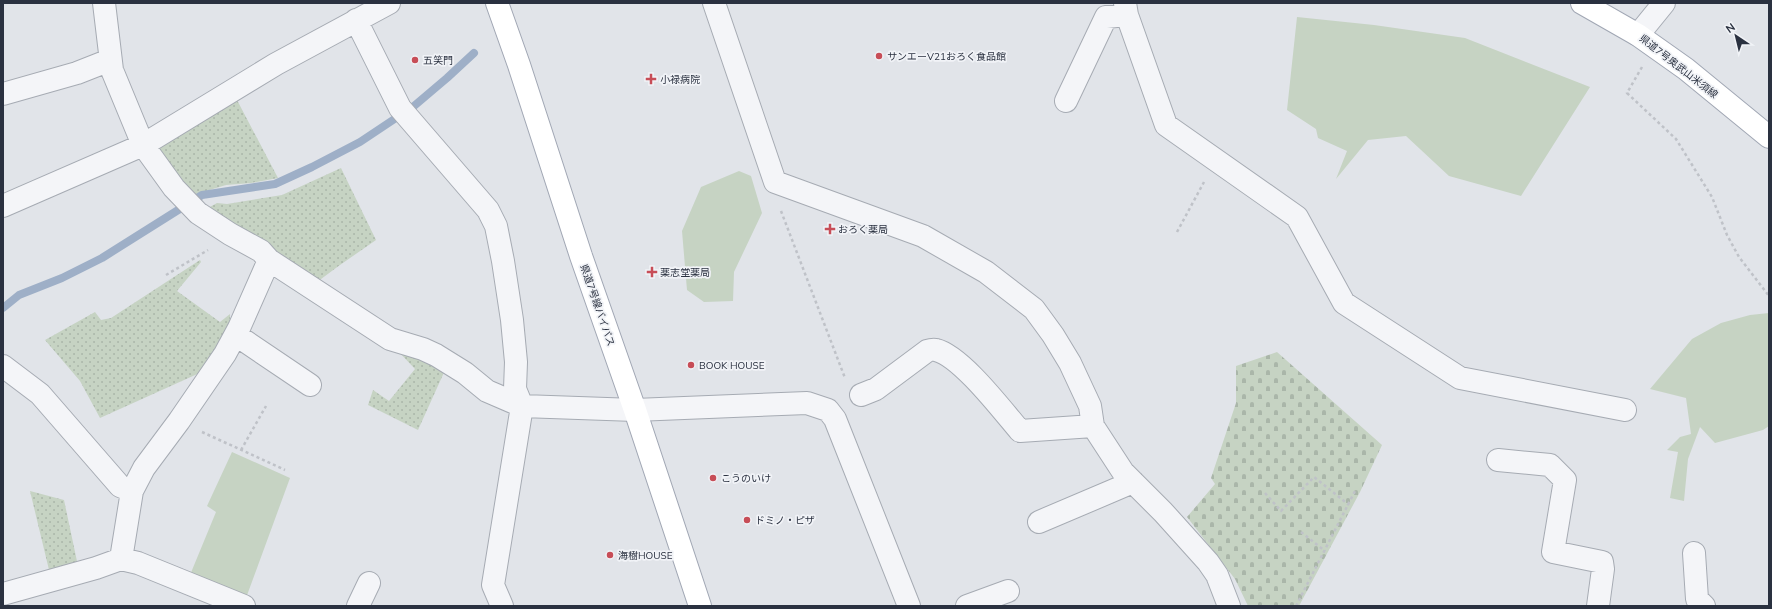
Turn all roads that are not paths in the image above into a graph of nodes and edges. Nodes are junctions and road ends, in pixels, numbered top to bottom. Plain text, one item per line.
1 (104, 3) edge
2 (389, 3) edge
3 (497, 3) edge
4 (714, 3) edge
5 (1582, 3) edge
6 (1664, 3) edge
7 (1126, 9) edge
8 (356, 20) junction
9 (1647, 40) junction
10 (110, 60) junction
11 (3, 94) edge
12 (1066, 101) dead end
13 (1769, 138) edge
14 (143, 145) junction
15 (3, 206) edge
16 (269, 260) junction
17 (236, 335) junction
18 (3, 366) edge
19 (310, 385) dead end
20 (854, 390) road end
21 (522, 406) junction
22 (635, 410) junction
23 (1625, 410) dead end
24 (1093, 426) junction
25 (1498, 460) dead end
26 (1133, 482) junction
27 (132, 491) junction
28 (1039, 522) dead end
29 (1694, 554) dead end
30 (120, 559) junction
31 (369, 583) dead end
32 (1008, 591) dead end
33 (3, 594) edge
34 (244, 606) edge
35 (358, 606) edge
36 (502, 606) edge
37 (700, 606) edge
38 (909, 606) edge
39 (967, 606) edge
40 (1229, 606) edge
41 (1598, 606) edge
42 (1704, 606) edge

1 - 10 street
2 - 8 street
3 - 22 main road, 県道7号線バイパス
4 - 24 street
5 - 9 main road, 県道7号奥武山米須線
6 - 9 street
7 - 12 street
7 - 23 street
8 - 14 street
8 - 21 street
9 - 13 main road, 県道7号奥武山米須線
10 - 11 street
10 - 14 street
14 - 15 street
14 - 16 street
16 - 17 street
16 - 21 street
17 - 19 street
17 - 27 street
18 - 27 street
20 - 24 street
21 - 22 street
21 - 36 street
22 - 37 main road, 県道7号線バイパス
22 - 38 street
24 - 26 street
25 - 41 street
26 - 28 street
26 - 40 street
27 - 30 street
29 - 42 street
30 - 33 street
30 - 34 street
31 - 35 street
32 - 39 street

